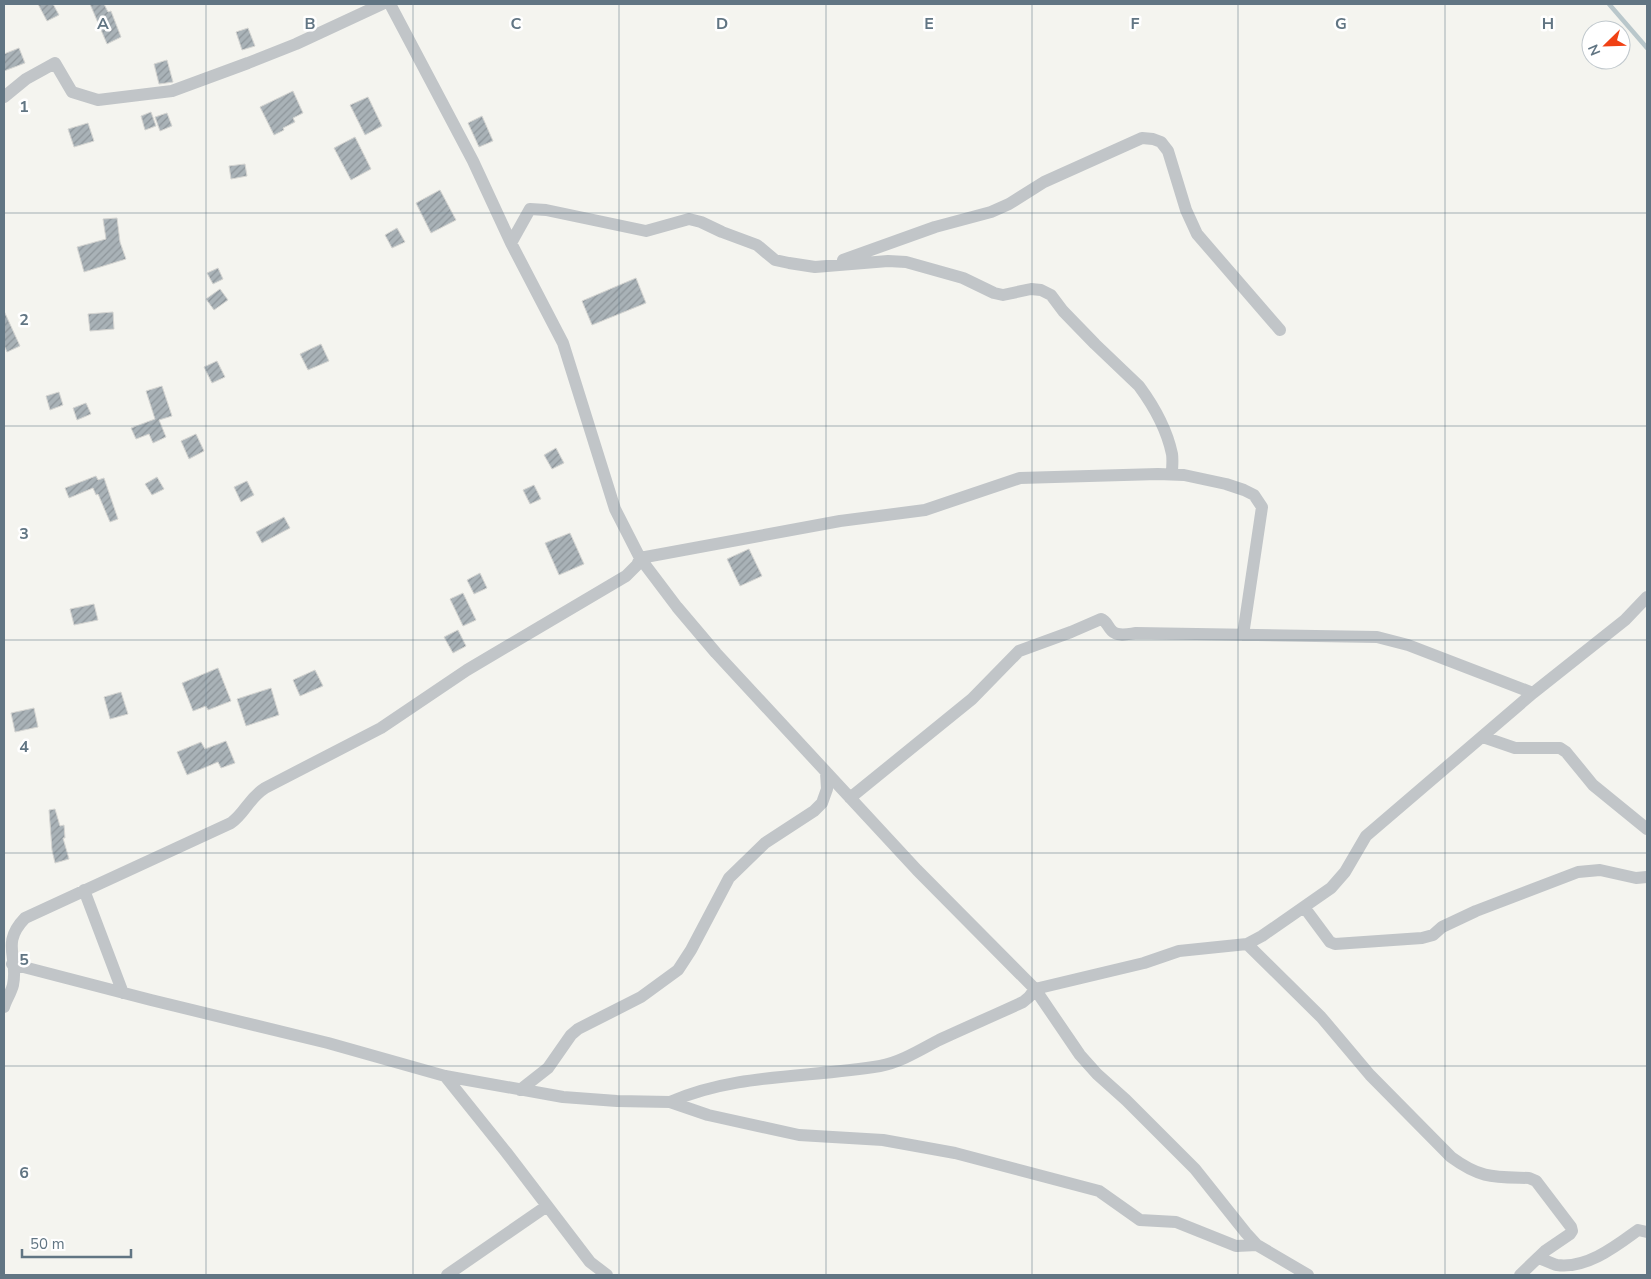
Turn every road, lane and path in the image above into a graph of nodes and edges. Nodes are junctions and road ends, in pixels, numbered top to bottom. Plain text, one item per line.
1 (382, 4) edge
2 (390, 4) edge
3 (4, 97) edge
4 (511, 243) junction
5 (825, 266) junction
6 (1280, 330) dead end
7 (1172, 474) junction
8 (640, 558) junction
9 (1647, 598) edge
10 (1243, 635) junction
11 (1533, 694) junction
12 (1484, 737) junction
13 (826, 772) junction
14 (850, 798) junction
15 (1647, 829) edge
16 (1647, 877) edge
17 (84, 890) junction
18 (1304, 907) junction
19 (1248, 944) junction
20 (12, 964) junction
21 (1035, 989) junction
22 (123, 993) junction
23 (4, 1008) edge
24 (445, 1076) junction
25 (520, 1090) junction
26 (670, 1102) junction
27 (547, 1206) junction
28 (1647, 1232) edge
29 (1257, 1245) junction
30 (1539, 1258) junction
31 (447, 1275) edge
32 (606, 1275) edge
33 (1308, 1275) edge
34 (1520, 1275) edge

1 - 3 street
2 - 4 street
4 - 5 street
4 - 8 street
5 - 6 street
5 - 7 street
7 - 8 street
7 - 10 street
8 - 13 street
8 - 17 street
9 - 11 street
10 - 11 street
10 - 14 street
11 - 12 street
12 - 15 street
12 - 18 street
13 - 14 street
13 - 25 street
14 - 21 street
16 - 18 street
17 - 20 street
17 - 22 street
18 - 19 street
19 - 21 street
19 - 30 street
20 - 22 street
20 - 23 street
21 - 26 street
21 - 29 street
22 - 24 street
24 - 25 street
24 - 27 street
25 - 26 street
26 - 29 street
27 - 31 street
27 - 32 street
28 - 30 street
29 - 33 street
30 - 34 street

